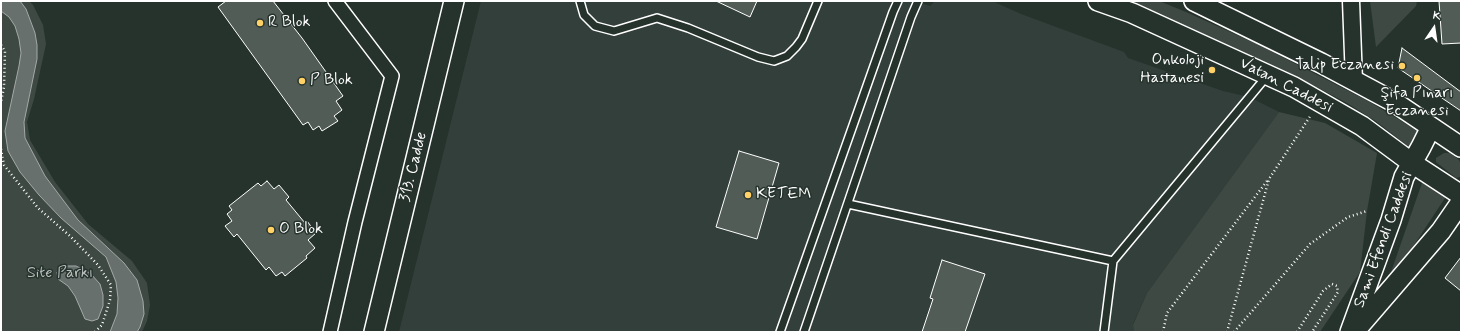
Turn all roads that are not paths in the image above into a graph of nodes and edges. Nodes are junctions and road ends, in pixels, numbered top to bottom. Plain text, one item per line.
1 (335, 1) edge
2 (454, 1) edge
3 (580, 1) edge
4 (818, 1) edge
5 (898, 1) edge
6 (918, 1) edge
7 (1098, 1) edge
8 (1194, 1) edge
9 (1351, 1) edge
10 (1268, 75) junction
11 (1354, 81) junction
12 (1431, 127) junction
13 (1461, 146) edge
14 (1412, 163) junction
15 (1461, 195) edge
16 (1461, 202) edge
17 (848, 204) junction
18 (1113, 261) junction
19 (330, 332) edge
20 (374, 332) edge
21 (780, 332) edge
22 (804, 332) edge
23 (1104, 332) edge
24 (1350, 332) edge
25 (1354, 332) edge

1 - 19 street
2 - 20 main road, 313. Cadde
3 - 4 lane
5 - 21 lane
6 - 17 lane
7 - 10 main road, Vatan Caddesi
8 - 11 main road
9 - 11 street
10 - 14 main road, Vatan Caddesi
10 - 18 lane
11 - 12 main road
12 - 13 main road
12 - 14 main road, Sami Efendi Caddesi
14 - 15 main road, Vatan Caddesi
14 - 24 main road, Sami Efendi Caddesi
16 - 25 main road, Sami Efendi Caddesi
17 - 18 lane
17 - 22 lane
18 - 23 lane

